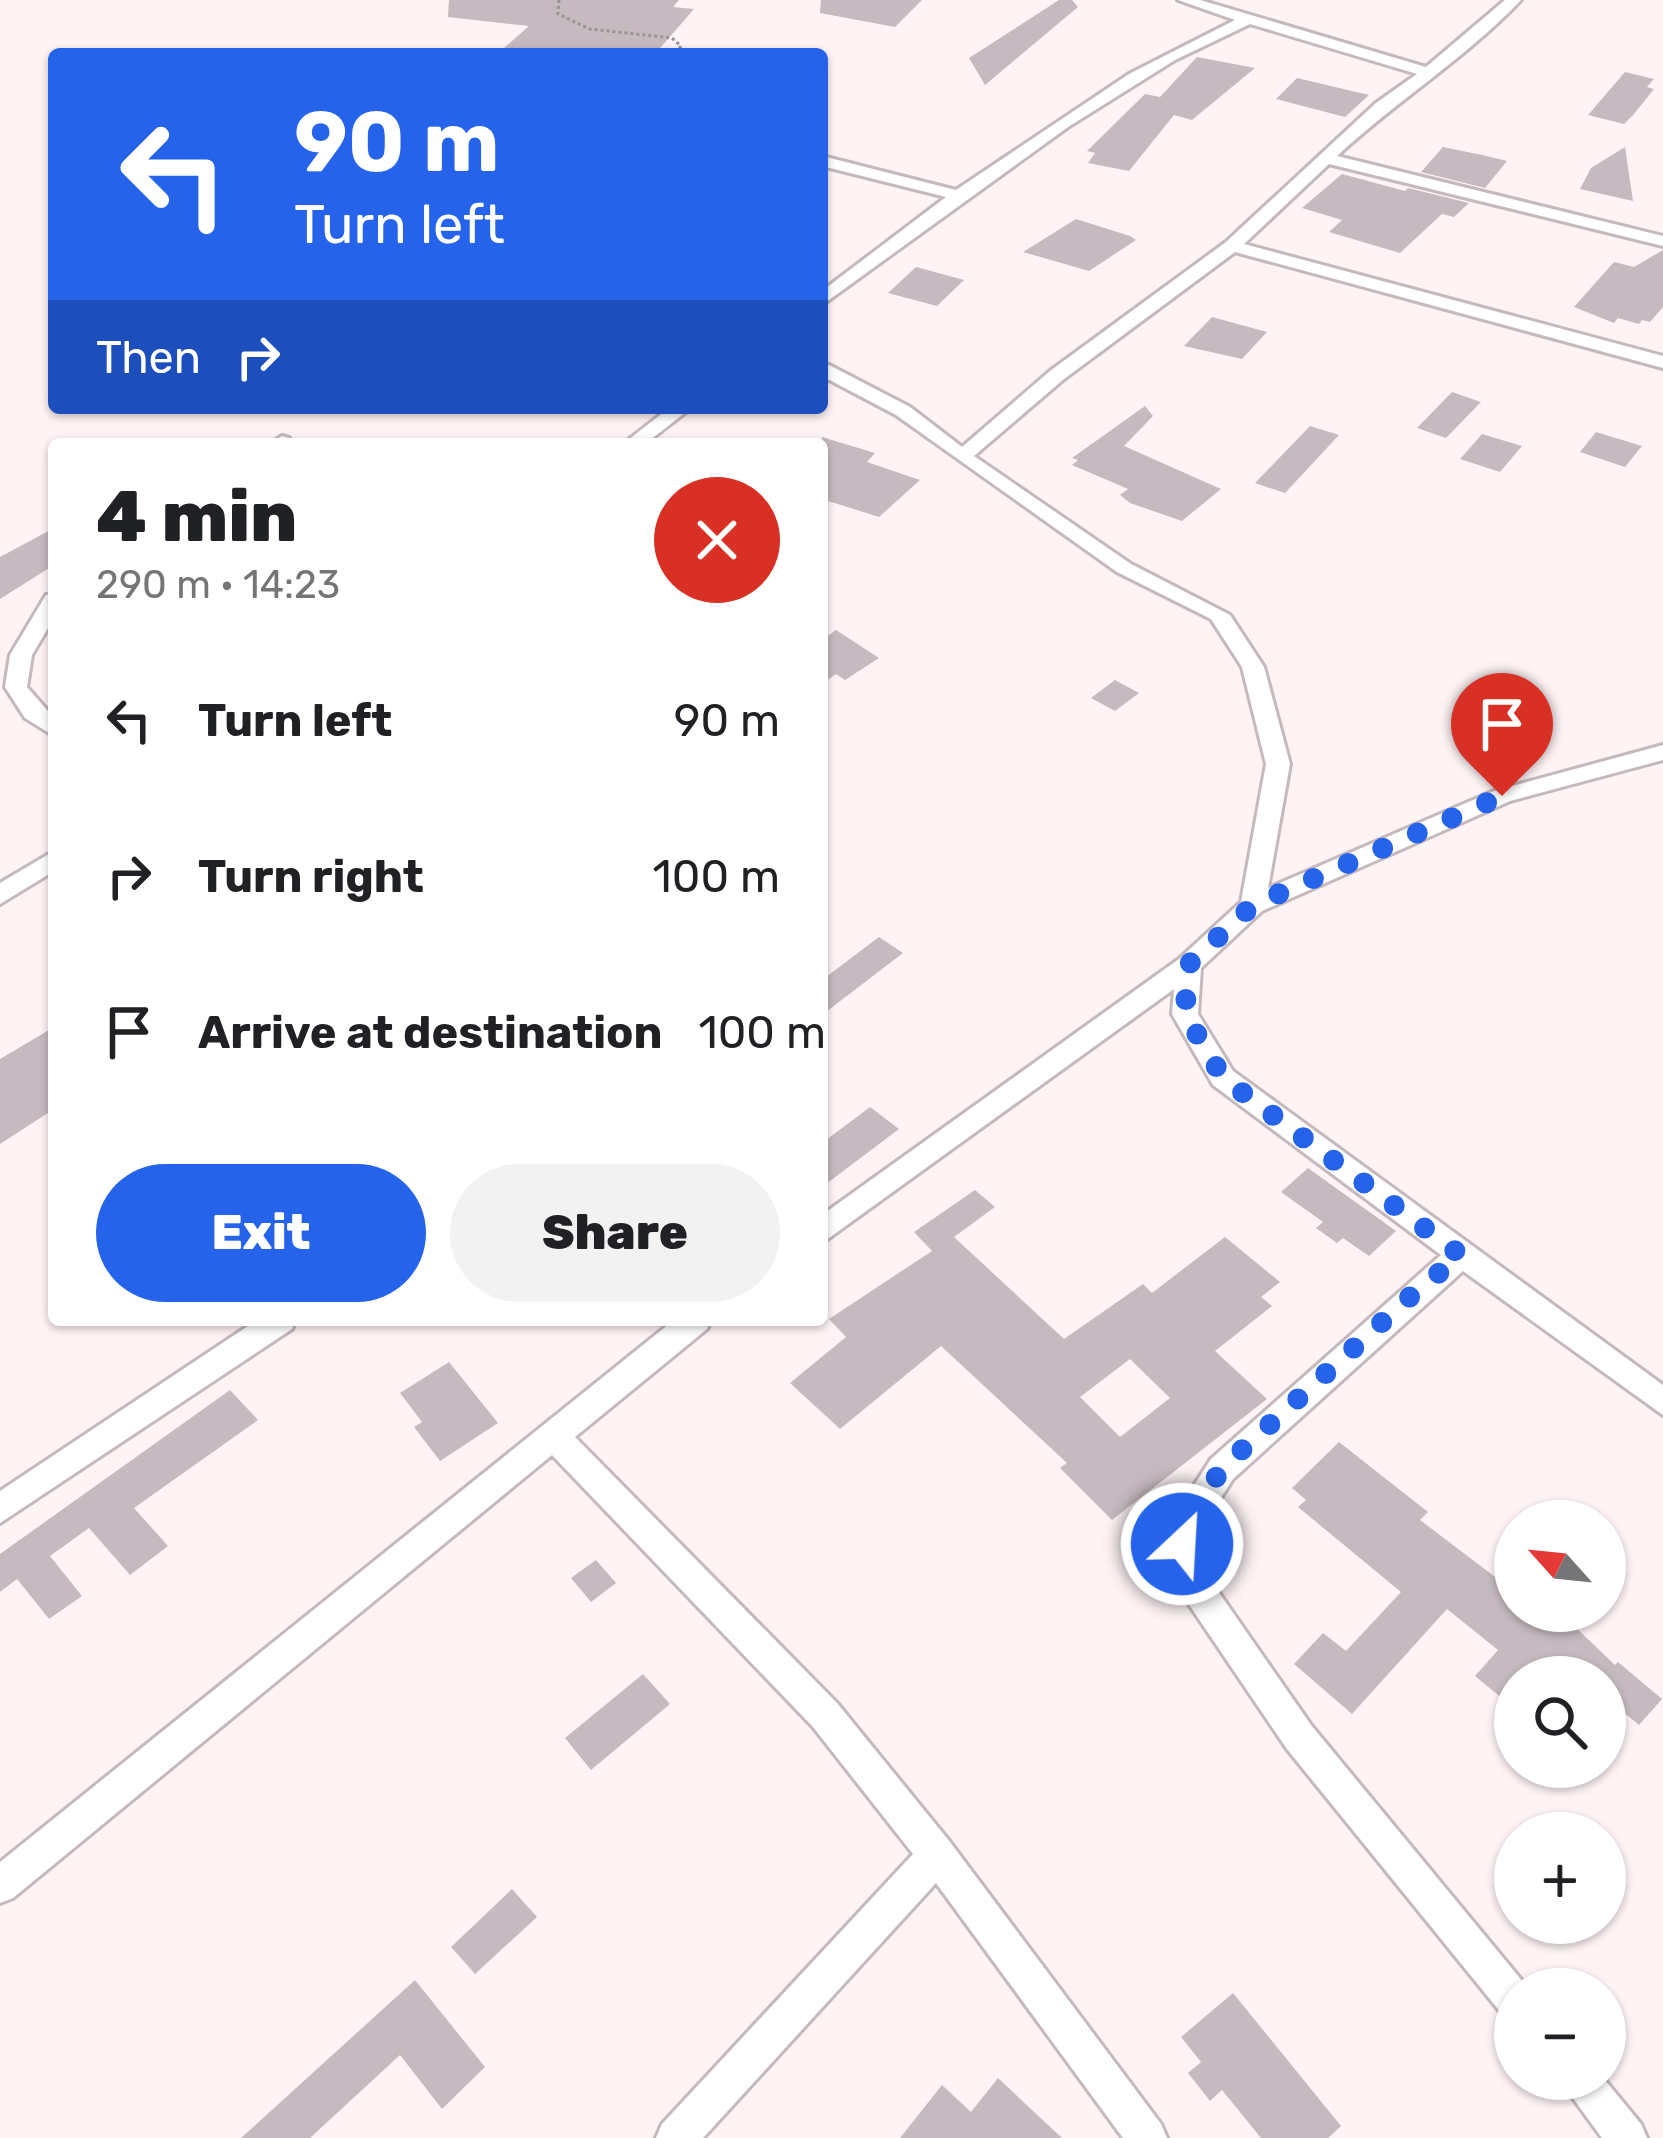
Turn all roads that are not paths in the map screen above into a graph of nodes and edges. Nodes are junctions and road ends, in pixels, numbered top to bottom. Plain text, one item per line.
1 (1185, 0) edge
2 (1514, 0) edge
3 (1244, 21) junction
4 (1429, 73) junction
5 (1326, 158) junction
6 (828, 163) edge
7 (957, 195) junction
8 (1663, 241) edge
9 (1232, 246) junction
10 (828, 294) edge
11 (1663, 362) edge
12 (828, 372) edge
13 (673, 414) edge
14 (641, 438) edge
15 (962, 457) junction
16 (48, 610) edge
17 (48, 724) edge
18 (1663, 752) edge
19 (48, 863) edge
20 (0, 895) edge
21 (1253, 905) junction
22 (1188, 965) junction
23 (828, 1227) edge
24 (1462, 1256) junction
25 (271, 1326) edge
26 (688, 1326) edge
27 (1659, 1393) edge
28 (552, 1434) junction
29 (0, 1509) edge
30 (938, 1855) junction
31 (0, 1885) edge
32 (1494, 1975) edge
33 (1596, 2100) edge
34 (676, 2138) edge
35 (1147, 2138) edge
36 (1628, 2138) edge

1 - 3 street
2 - 4 street
3 - 4 street
3 - 7 street
4 - 5 street
5 - 8 street
5 - 9 street
6 - 7 street
7 - 10 street
9 - 11 street
9 - 15 street
12 - 15 street
13 - 14 street
15 - 21 street
16 - 17 street
18 - 21 street
19 - 20 street
21 - 22 street
22 - 23 street
22 - 24 street
24 - 27 street
24 - 32 street
25 - 29 street
26 - 28 street
28 - 30 street
28 - 31 street
30 - 34 street
30 - 35 street
33 - 36 street

